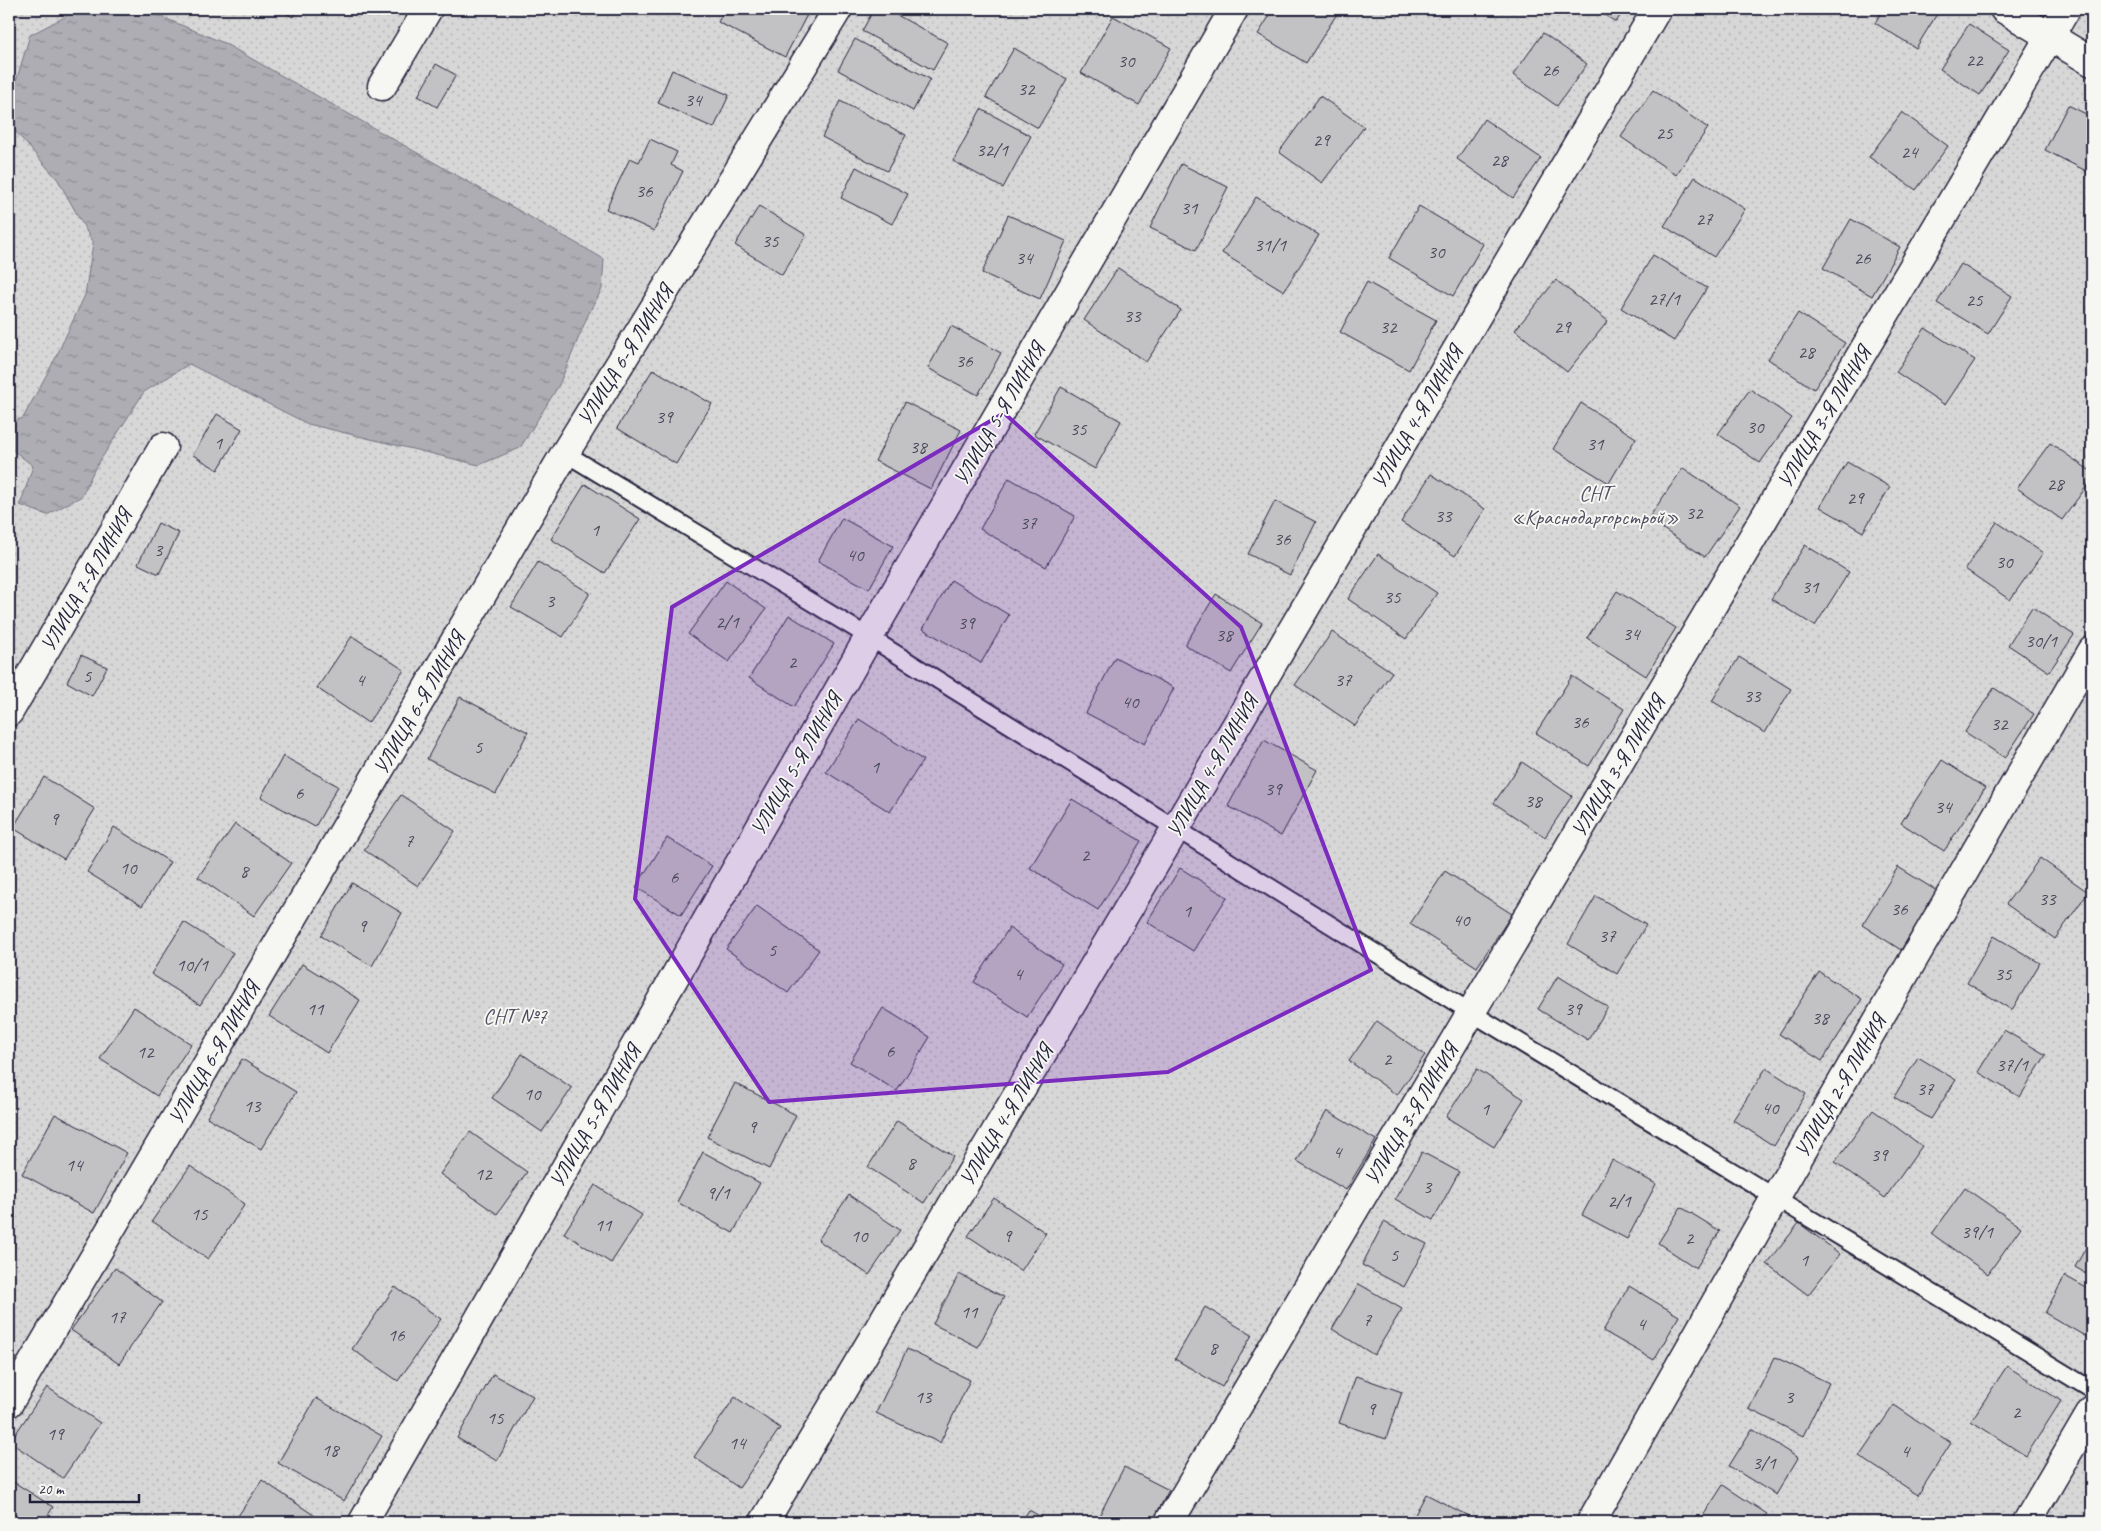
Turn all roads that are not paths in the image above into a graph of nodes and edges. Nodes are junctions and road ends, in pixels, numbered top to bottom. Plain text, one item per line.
1 (428, 9) edge
2 (838, 9) edge
3 (1234, 9) edge
4 (1657, 9) edge
5 (2004, 9) edge
6 (2066, 9) edge
7 (2049, 36) junction
8 (2092, 62) edge
9 (382, 86) dead end
10 (163, 447) dead end
11 (565, 453) junction
12 (869, 637) junction
13 (2092, 651) edge
14 (9, 712) edge
15 (1176, 828) junction
16 (1472, 1012) junction
17 (1775, 1198) junction
18 (2092, 1390) edge
19 (9, 1403) edge
20 (2092, 1411) edge
21 (363, 1522) edge
22 (764, 1522) edge
23 (1168, 1522) edge
24 (1591, 1522) edge
25 (2027, 1522) edge

1 - 9 street
2 - 11 street, УЛИЦА 6-Я ЛИНИЯ
3 - 12 street, УЛИЦА 5-Я ЛИНИЯ
4 - 15 street, УЛИЦА 4-Я ЛИНИЯ
5 - 7 street
6 - 7 street, УЛИЦА 3-Я ЛИНИЯ
7 - 8 street
7 - 16 street, УЛИЦА 3-Я ЛИНИЯ
10 - 14 street, УЛИЦА 7-Я ЛИНИЯ
11 - 12 lane
11 - 19 street, УЛИЦА 6-Я ЛИНИЯ
12 - 15 lane
12 - 21 street, УЛИЦА 5-Я ЛИНИЯ
13 - 17 street, УЛИЦА 2-Я ЛИНИЯ
15 - 16 lane
15 - 22 street, УЛИЦА 4-Я ЛИНИЯ
16 - 17 lane
16 - 23 street, УЛИЦА 3-Я ЛИНИЯ
17 - 18 lane
17 - 24 street, УЛИЦА 2-Я ЛИНИЯ
20 - 25 street

